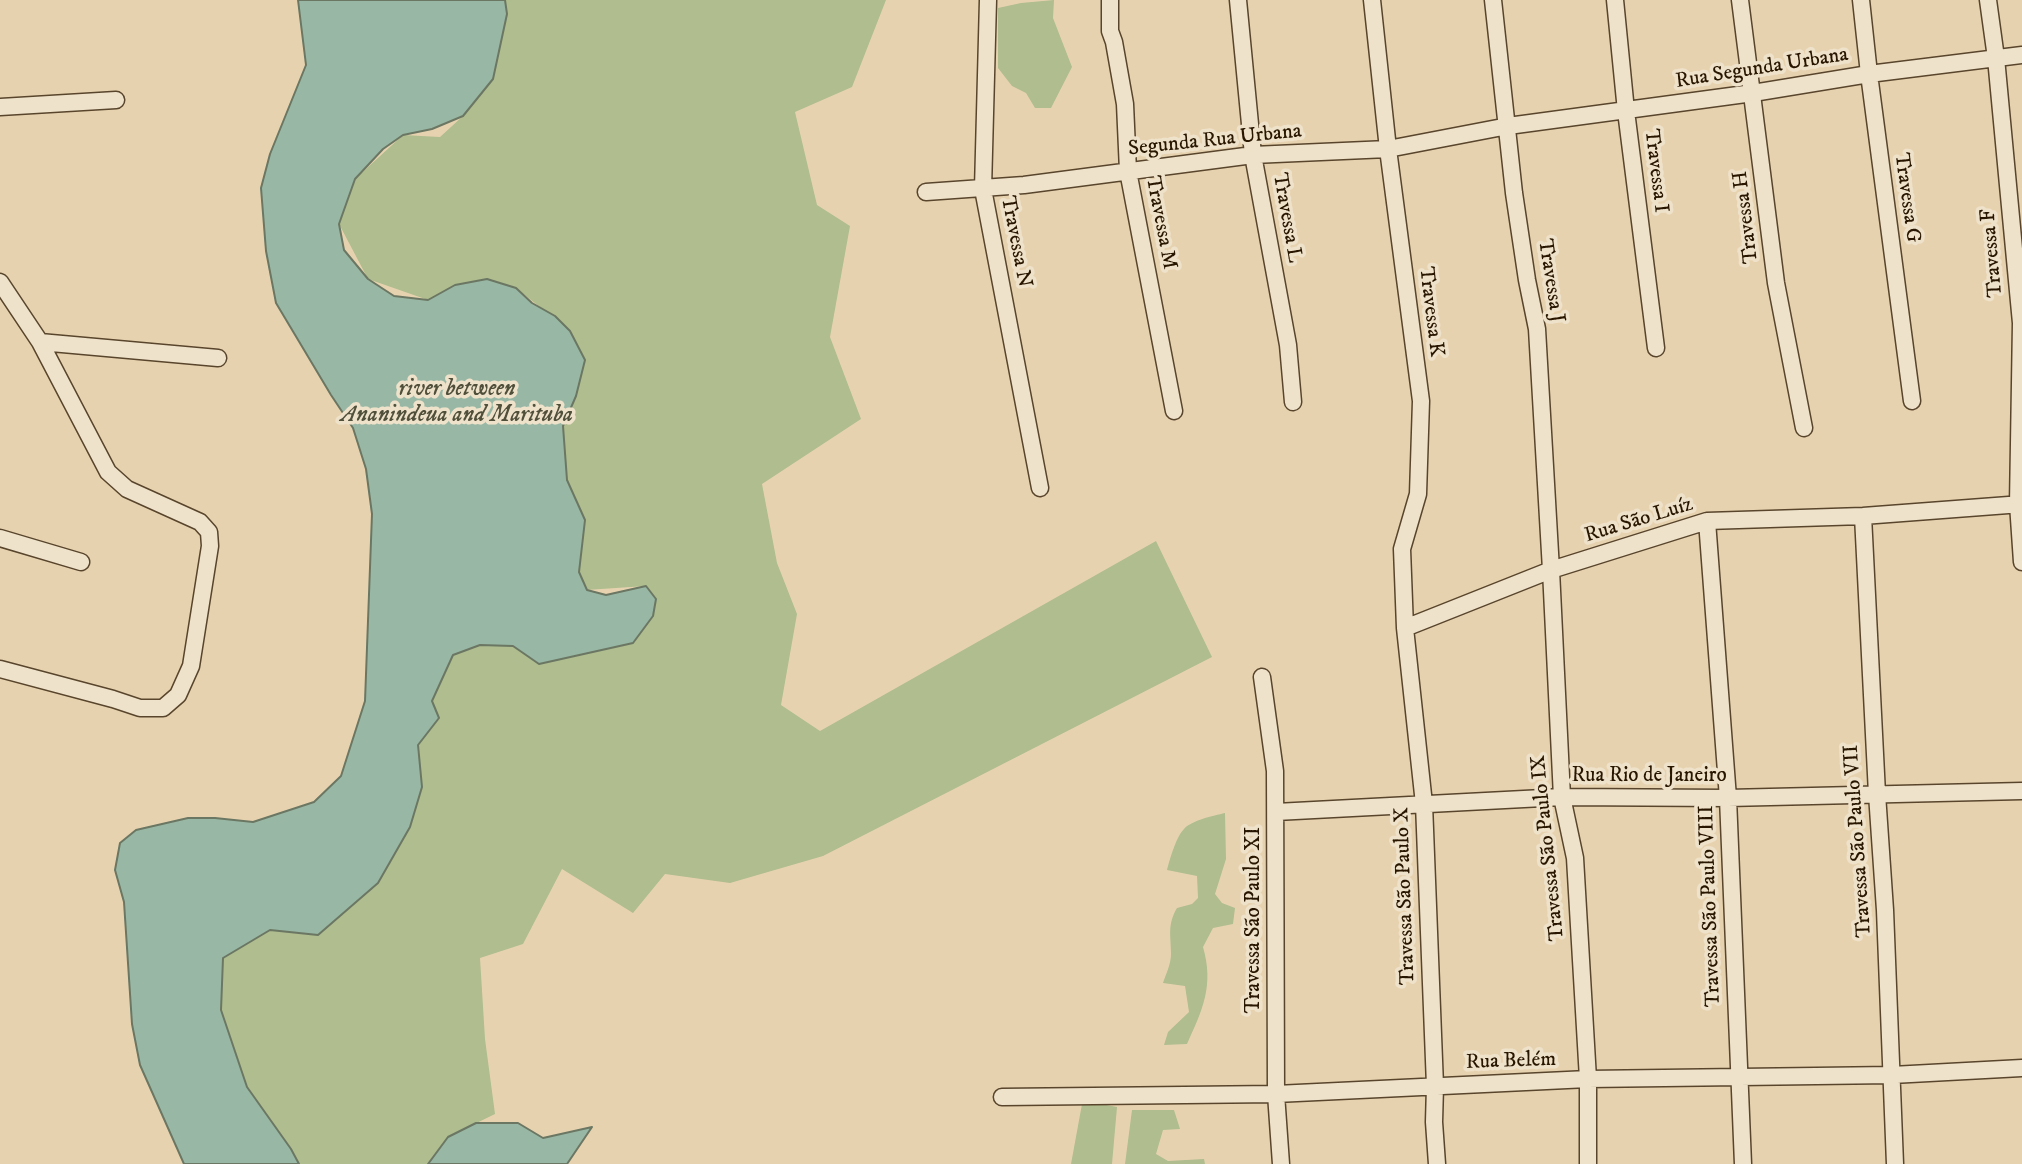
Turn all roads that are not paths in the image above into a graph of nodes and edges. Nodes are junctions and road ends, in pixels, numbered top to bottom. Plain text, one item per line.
1 (988, 0) edge
2 (1110, 0) edge
3 (1238, 0) edge
4 (1372, 0) edge
5 (1493, 0) edge
6 (1615, 0) edge
7 (1740, 0) edge
8 (1861, 0) edge
9 (1988, 0) edge
10 (2022, 55) edge
11 (1996, 58) junction
12 (1868, 74) junction
13 (1753, 93) junction
14 (116, 100) dead end
15 (0, 107) edge
16 (1626, 111) junction
17 (1508, 126) junction
18 (1388, 149) junction
19 (1253, 155) junction
20 (1128, 171) junction
21 (983, 189) junction
22 (926, 192) dead end
23 (0, 285) edge
24 (40, 342) junction
25 (1656, 348) dead end
26 (218, 358) dead end
27 (1912, 401) dead end
28 (1293, 402) dead end
29 (1174, 411) dead end
30 (1804, 428) dead end
31 (1040, 488) dead end
32 (2020, 504) edge
33 (1863, 516) junction
34 (1707, 521) junction
35 (0, 538) edge
36 (81, 562) dead end
37 (2022, 562) edge
38 (1551, 570) junction
39 (1405, 628) junction
40 (0, 669) edge
41 (1262, 677) dead end
42 (2022, 791) edge
43 (1877, 794) junction
44 (1562, 797) junction
45 (1728, 798) junction
46 (1424, 804) junction
47 (1276, 812) junction
48 (2022, 1068) edge
49 (1892, 1075) junction
50 (1739, 1077) junction
51 (1588, 1079) junction
52 (1435, 1086) junction
53 (1276, 1094) junction
54 (1002, 1097) dead end
55 (1281, 1164) edge
56 (1437, 1164) edge
57 (1588, 1164) edge
58 (1743, 1164) edge
59 (1895, 1164) edge

1 - 21 street, Travessa N
2 - 20 street, Travessa M
3 - 19 street, Travessa L
4 - 18 street, Travessa K
5 - 17 street, Travessa J
6 - 16 street, Travessa I
7 - 13 street, Travessa H
8 - 12 street, Travessa G
9 - 11 street, Travessa F
10 - 11 street, Rua Segunda Urbana
11 - 12 street, Rua Segunda Urbana
11 - 32 street, Travessa F
12 - 13 street, Rua Segunda Urbana
12 - 27 street, Travessa G
13 - 16 street, Rua Segunda Urbana
13 - 30 street, Travessa H
14 - 15 street
16 - 17 street, Rua Segunda Urbana
16 - 25 street, Travessa I
17 - 18 street, Segunda Rua Urbana
17 - 38 street, Travessa J
18 - 19 street, Segunda Rua Urbana
18 - 39 street, Travessa K
19 - 20 street, Segunda Rua Urbana
19 - 28 street, Travessa L
20 - 21 street, Segunda Rua Urbana
20 - 29 street, Travessa M
21 - 22 street, Segunda Rua Urbana
21 - 31 street, Travessa N
23 - 24 street
24 - 26 street
24 - 40 street
32 - 33 street, Rua São Luíz
32 - 37 street, Travessa F
33 - 34 street, Rua São Luíz
33 - 43 street, Travessa São Paulo VII
34 - 38 street, Rua São Luíz
34 - 45 street, Travessa São Paulo VIII
35 - 36 street
38 - 39 street, Rua São Luíz
38 - 44 street, Travessa São Paulo IX
39 - 46 street, Travessa São Paulo X
41 - 47 street, Travessa São Paulo XI
42 - 43 street, Rua Rio de Janeiro
43 - 45 street, Rua Rio de Janeiro
43 - 49 street, Travessa São Paulo VII
44 - 45 street, Rua Rio de Janeiro
44 - 46 street, Rua Rio de Janeiro
44 - 51 street, Travessa São Paulo IX
45 - 50 street, Travessa São Paulo VIII
46 - 47 street, Rua Rio de Janeiro
46 - 52 street, Travessa São Paulo X
47 - 53 street, Travessa São Paulo XI
48 - 49 street, Rua Belém
49 - 50 street, Rua Belém
49 - 59 street, Travessa São Paulo VII
50 - 51 street, Rua Belém
50 - 58 street, Travessa São Paulo VIII
51 - 52 street, Rua Belém
51 - 57 street, Travessa São Paulo IX
52 - 53 street, Rua Belém
52 - 56 street, Travessa São Paulo X
53 - 54 street, Rua Belém
53 - 55 street, Travessa São Paulo XI

